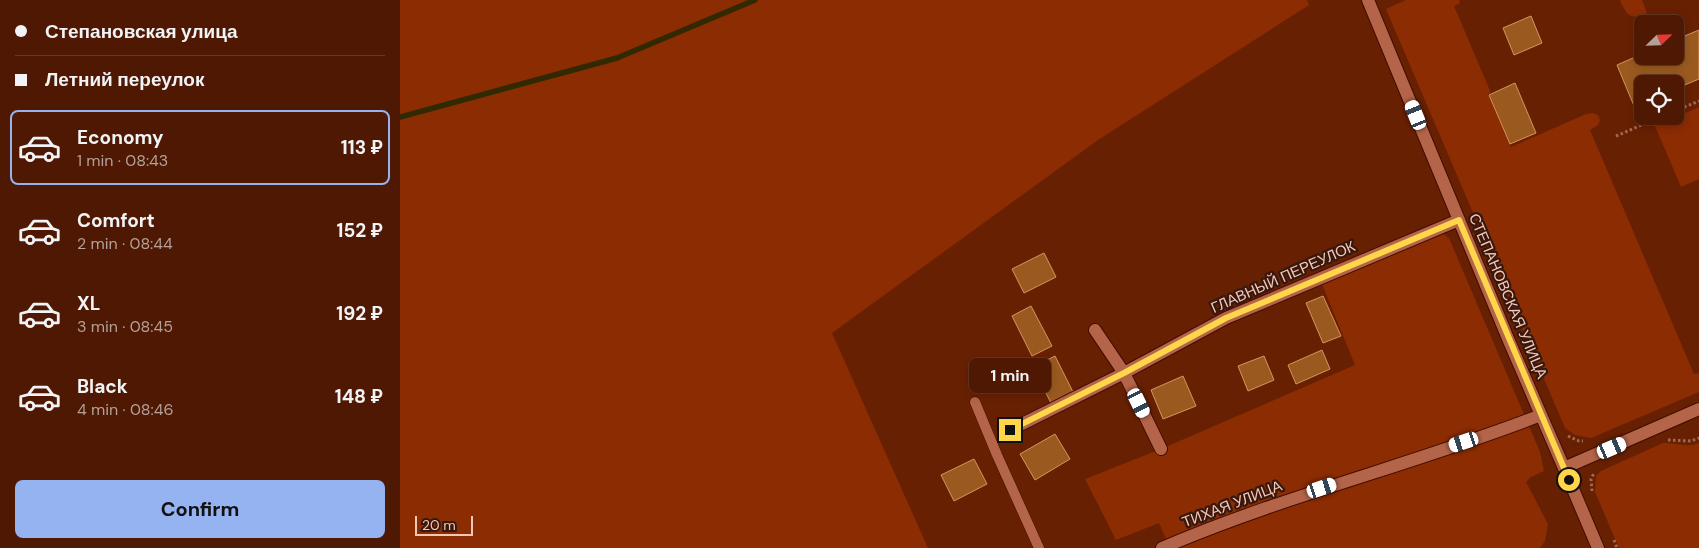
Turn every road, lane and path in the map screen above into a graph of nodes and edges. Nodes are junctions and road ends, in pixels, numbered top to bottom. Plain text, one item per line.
1 (1368, 0) edge
2 (1699, 100) edge
3 (1684, 107) edge
4 (1641, 125) edge
5 (1616, 136) dead end
6 (1459, 220) junction
7 (1095, 330) dead end
8 (1124, 373) junction
9 (975, 402) dead end
10 (1699, 409) edge
11 (1541, 415) junction
12 (1010, 430) dead end
13 (1565, 432) dead end
14 (1699, 438) edge
15 (1586, 441) dead end
16 (1663, 442) dead end
17 (1161, 449) dead end
18 (1564, 468) junction
19 (1594, 472) dead end
20 (1594, 496) dead end
21 (1613, 539) dead end
22 (1039, 548) edge
23 (1162, 548) edge
24 (1598, 548) edge
25 (1617, 548) edge

1 - 6 street, СТЕПАНОВСКАЯ УЛИЦА
2 - 3 path
4 - 5 path
6 - 8 street, ГЛАВНЫЙ ПЕРЕУЛОК
6 - 11 street, СТЕПАНОВСКАЯ УЛИЦА
7 - 8 street
8 - 12 street, ГЛАВНЫЙ ПЕРЕУЛОК
8 - 17 street
9 - 22 lane
10 - 18 street
11 - 18 street, СТЕПАНОВСКАЯ УЛИЦА
11 - 23 street, ТИХАЯ УЛИЦА
13 - 15 path
14 - 16 path
18 - 24 street, СТЕПАНОВСКАЯ УЛИЦА
19 - 20 path
21 - 25 path

